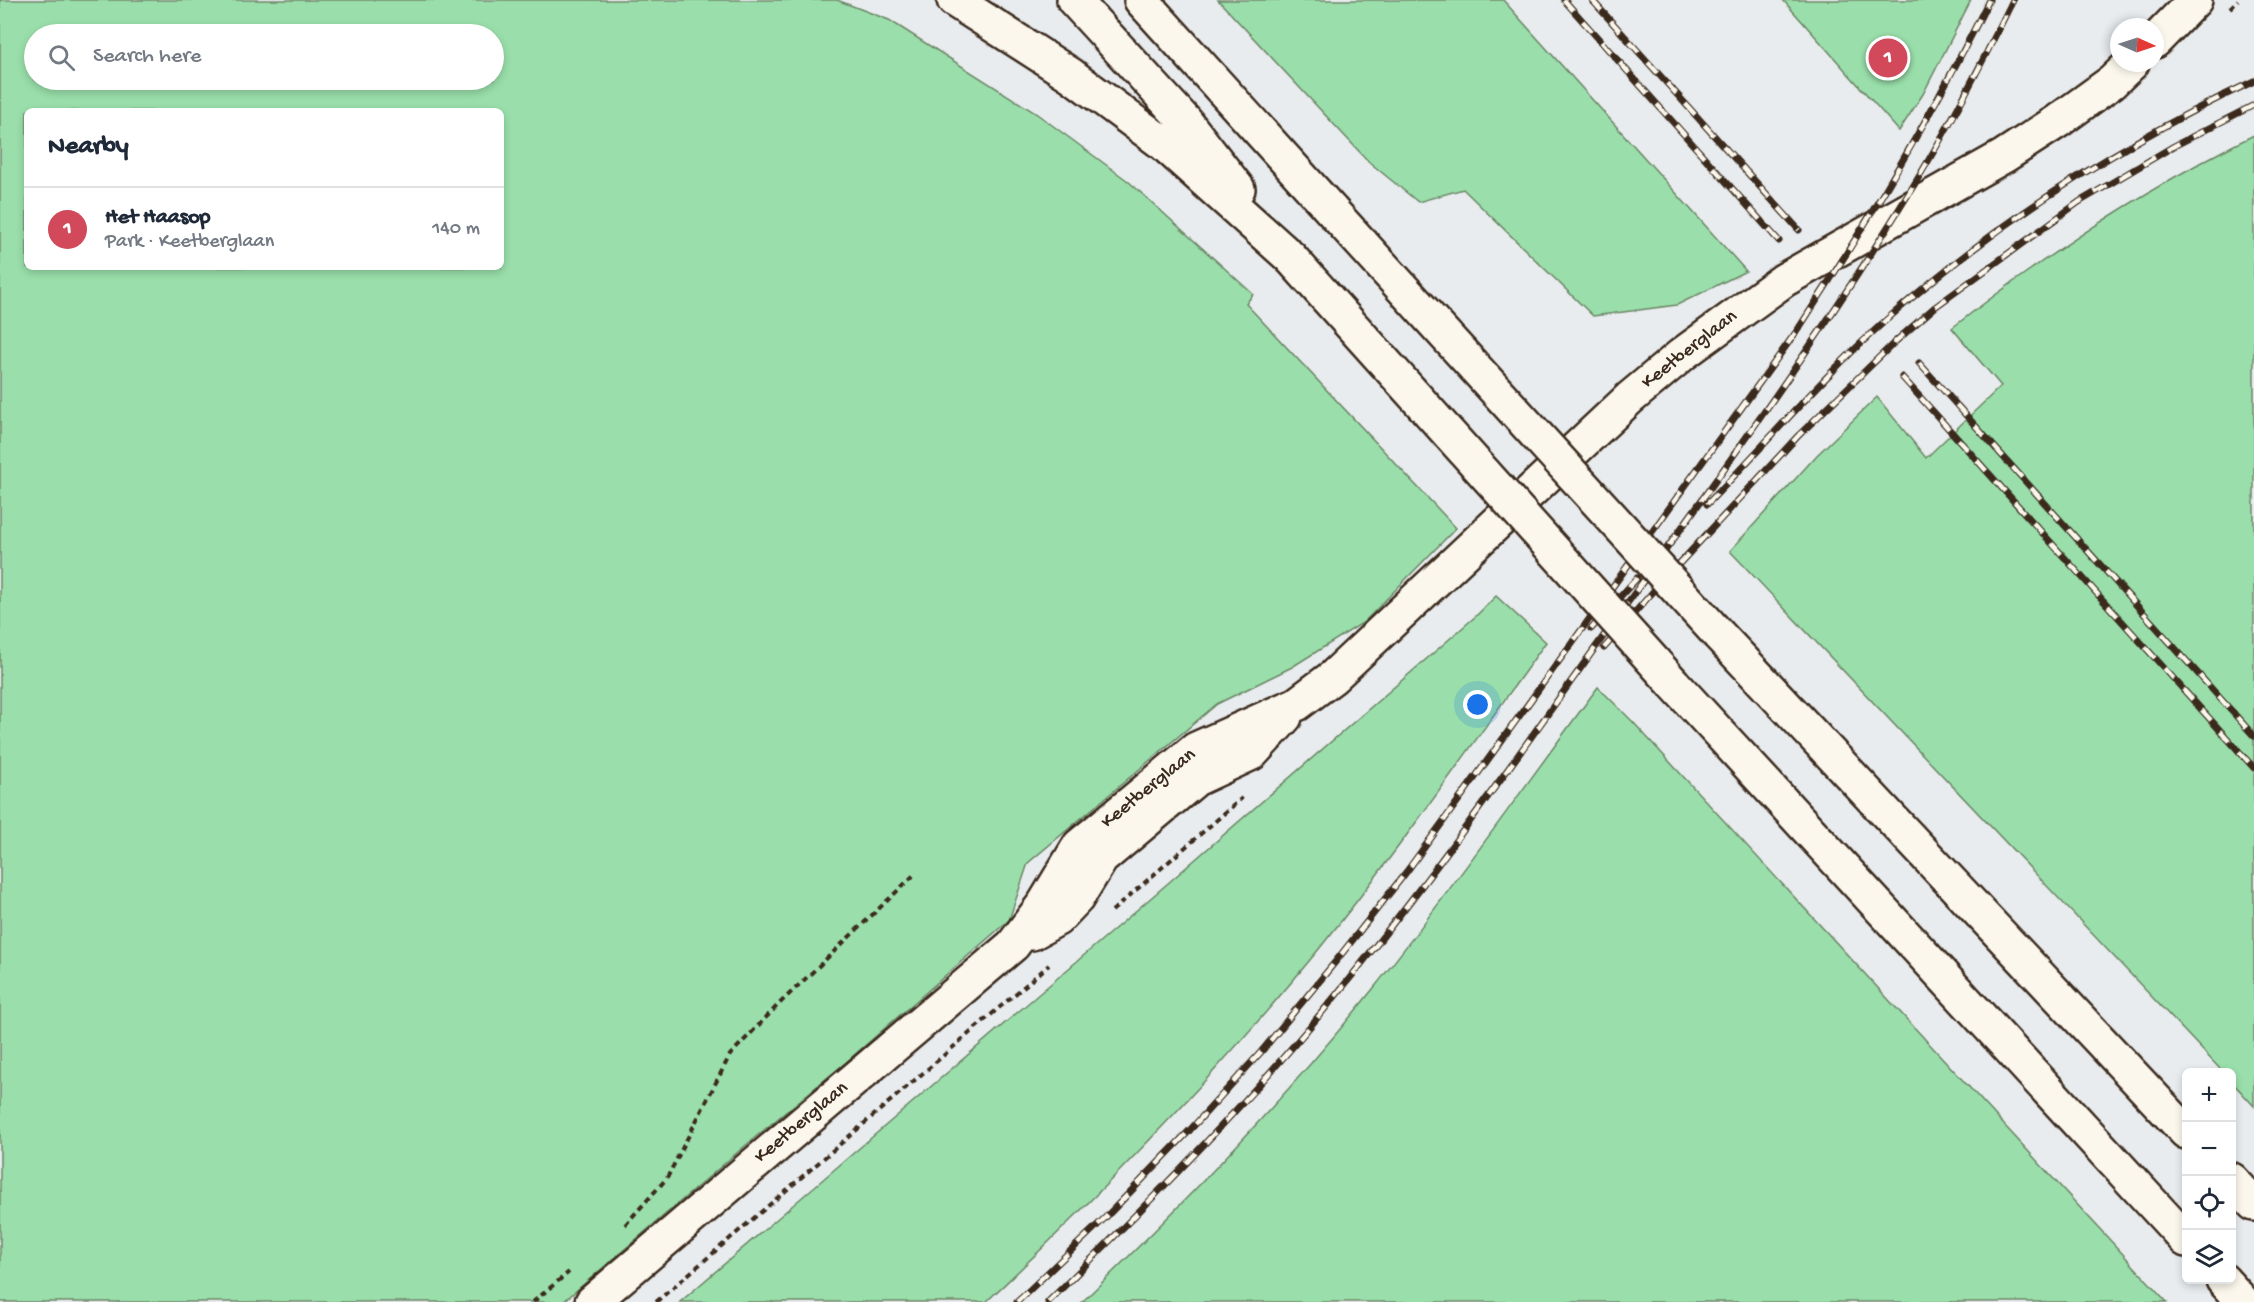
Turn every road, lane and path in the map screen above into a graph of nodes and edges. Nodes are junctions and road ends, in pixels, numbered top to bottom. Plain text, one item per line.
1 (954, 0) edge
2 (1074, 0) edge
3 (1141, 0) edge
4 (2238, 0) edge
5 (2209, 8) edge
6 (2164, 36) edge
7 (2123, 72) edge
8 (1290, 257) junction
9 (1245, 795) dead end
10 (914, 875) dead end
11 (1103, 919) dead end
12 (1058, 957) dead end
13 (2182, 1127) edge
14 (2236, 1184) edge
15 (2254, 1204) edge
16 (624, 1226) dead end
17 (2182, 1235) edge
18 (569, 1272) dead end
19 (2227, 1284) edge
20 (533, 1302) edge
21 (592, 1302) edge
22 (656, 1302) edge
23 (2243, 1302) edge

1 - 8 main road
2 - 8 main road
3 - 13 main road, bridge
4 - 5 path
5 - 6 main road
7 - 21 main road, Keetberglaan
8 - 17 main road, bridge
9 - 11 path
10 - 16 path
12 - 22 path
14 - 15 main road
18 - 20 path
19 - 23 main road

